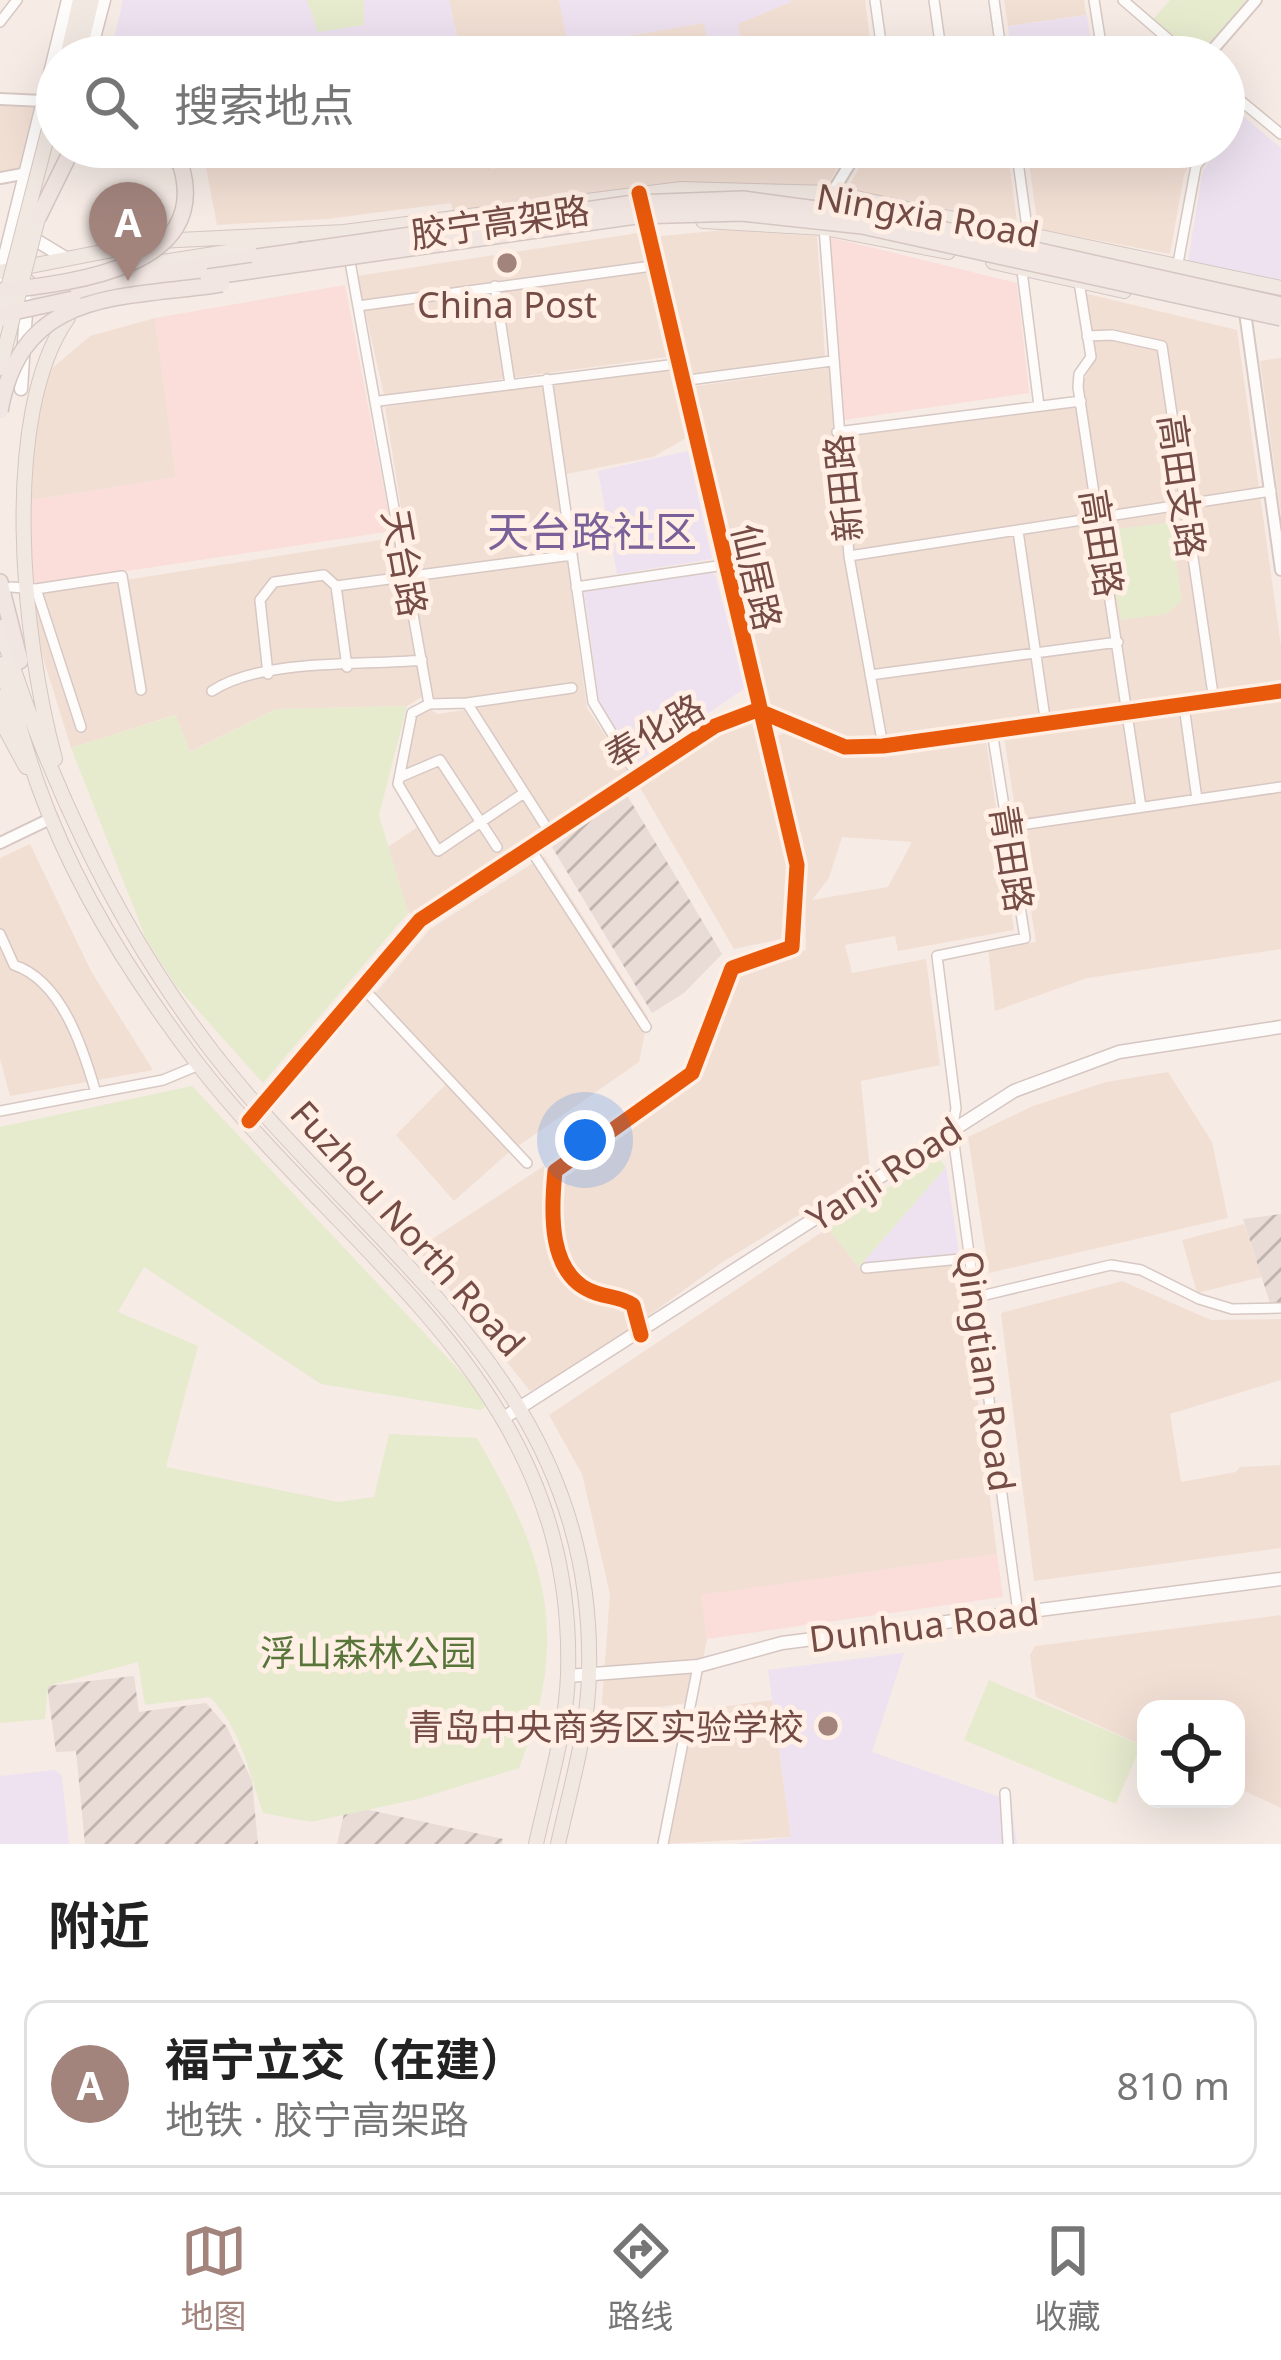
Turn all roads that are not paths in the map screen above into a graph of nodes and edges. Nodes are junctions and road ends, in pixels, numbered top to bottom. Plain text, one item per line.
1 (17, 0) edge
2 (68, 0) edge
3 (80, 0) edge
4 (92, 0) edge
5 (104, 0) edge
6 (874, 0) edge
7 (934, 0) edge
8 (994, 0) edge
9 (1094, 0) edge
10 (1123, 0) edge
11 (1256, 0) edge
12 (0, 20) edge
13 (62, 36) edge
14 (72, 36) edge
15 (83, 36) edge
16 (95, 36) edge
17 (880, 36) edge
18 (940, 36) edge
19 (1000, 36) edge
20 (1100, 36) edge
21 (1167, 36) edge
22 (1225, 36) edge
23 (0, 99) edge
24 (36, 100) edge
25 (1245, 106) edge
26 (1281, 134) edge
27 (36, 146) edge
28 (36, 163) edge
29 (50, 168) edge
30 (60, 168) edge
31 (62, 168) edge
32 (179, 168) edge
33 (847, 168) edge
34 (1019, 168) edge
35 (1196, 168) edge
36 (28, 173) junction
37 (0, 178) edge
38 (639, 193) junction
39 (832, 193) junction
40 (38, 218) junction
41 (644, 221) junction
42 (824, 228) junction
43 (344, 232) junction
44 (1028, 233) junction
45 (39, 242) junction
46 (357, 257) junction
47 (73, 260) junction
48 (1178, 263) junction
49 (652, 266) junction
50 (1019, 268) junction
51 (0, 273) edge
52 (30, 276) junction
53 (1240, 278) junction
54 (80, 282) junction
55 (1079, 282) junction
56 (495, 286) junction
57 (1281, 288) edge
58 (127, 291) junction
59 (5, 303) edge
60 (1281, 305) edge
61 (358, 306) junction
62 (1245, 316) junction
63 (1281, 322) edge
64 (1088, 336) junction
65 (832, 362) junction
66 (677, 364) junction
67 (0, 368) edge
68 (547, 380) junction
69 (681, 381) junction
70 (510, 384) junction
71 (22, 389) junction
72 (380, 401) junction
73 (1081, 401) junction
74 (1039, 406) junction
75 (6, 418) edge
76 (837, 431) junction
77 (8, 463) dead end
78 (7, 485) dead end
79 (1271, 491) junction
80 (1184, 506) junction
81 (1099, 520) junction
82 (1018, 531) junction
83 (6, 548) dead end
84 (572, 555) junction
85 (849, 556) junction
86 (724, 565) junction
87 (1281, 570) edge
88 (407, 574) junction
89 (6, 584) edge
90 (336, 586) junction
91 (576, 587) junction
92 (36, 589) junction
93 (0, 627) edge
94 (1118, 642) junction
95 (1035, 652) junction
96 (422, 660) junction
97 (20, 661) joint
98 (0, 664) edge
99 (347, 668) junction
100 (268, 674) junction
101 (870, 675) junction
102 (572, 688) dead end
103 (141, 690) dead end
104 (212, 691) dead end
105 (1281, 692) edge
106 (0, 697) edge
107 (1214, 701) junction
108 (467, 703) junction
109 (429, 704) junction
110 (1184, 706) junction
111 (758, 710) junction
112 (1129, 714) junction
113 (0, 719) edge
114 (1046, 725) junction
115 (81, 727) dead end
116 (992, 731) junction
117 (883, 746) junction
118 (52, 748) junction
119 (19, 754) junction
120 (638, 775) junction
121 (400, 777) junction
122 (62, 783) junction
123 (38, 786) junction
124 (1281, 788) edge
125 (524, 793) junction
126 (1197, 799) junction
127 (1141, 807) junction
128 (52, 818) junction
129 (481, 822) junction
130 (1007, 827) junction
131 (550, 833) junction
132 (0, 843) edge
133 (497, 847) dead end
134 (529, 847) junction
135 (0, 934) edge
136 (363, 988) junction
137 (1281, 1027) edge
138 (646, 1028) dead end
139 (199, 1065) junction
140 (96, 1093) junction
141 (261, 1108) junction
142 (0, 1110) edge
143 (249, 1121) junction
144 (952, 1129) junction
145 (527, 1162) dead end
146 (970, 1258) junction
147 (866, 1268) dead end
148 (976, 1297) junction
149 (1281, 1308) edge
150 (641, 1335) junction
151 (523, 1408) junction
152 (505, 1417) junction
153 (1281, 1579) edge
154 (1018, 1612) junction
155 (698, 1666) junction
156 (568, 1676) junction
157 (589, 1676) junction
158 (1005, 1793) dead end
159 (536, 1844) edge
160 (558, 1844) edge
161 (663, 1844) edge
162 (1008, 1844) edge

1 - 12 street
2 - 13 main road
3 - 14 main road
4 - 15 main road
5 - 16 main road
6 - 17 street
7 - 18 street
8 - 19 street
9 - 20 street
10 - 21 street
11 - 22 street
23 - 24 street
25 - 26 street
27 - 36 main road
28 - 59 main road, bridge
29 - 40 main road, bridge
30 - 40 highway, bridge
31 - 45 main road
32 - 54 highway, bridge
33 - 39 street
34 - 44 street
35 - 48 street
36 - 37 street
36 - 51 main road
38 - 39 main road, Ningxia Road
38 - 41 street, 仙居路
38 - 43 main road, Ningxia Road
39 - 42 street, 新田路
39 - 44 main road, Ningxia Road
40 - 59 main road, bridge
41 - 42 main road, Ningxia Road
41 - 46 main road, Ningxia Road
41 - 49 street, 仙居路
42 - 50 main road, Ningxia Road
42 - 65 street, 新田路
43 - 46 street, 天台路
43 - 47 main road, Ningxia Road
43 - 52 main road
44 - 48 main road, Ningxia Road
44 - 50 street
45 - 47 main road
45 - 52 main road
46 - 58 main road, Ningxia Road
46 - 59 highway, 胶宁高架路, bridge
46 - 61 street, 天台路
46 - 63 highway, 胶宁高架路, bridge
46 - 75 highway, bridge
47 - 52 main road, Ningxia Road
48 - 53 main road, Ningxia Road
49 - 56 street
49 - 66 street, 仙居路
50 - 55 main road, Ningxia Road
50 - 74 street
51 - 52 main road, Ningxia Road
52 - 59 main road
52 - 59 main road
53 - 57 main road, Ningxia Road
53 - 62 street
54 - 59 highway, 胶宁高架路, bridge
54 - 60 highway, 胶宁高架路, bridge
55 - 62 main road, Ningxia Road
55 - 64 street, 高田路
56 - 61 street
56 - 70 street
58 - 59 main road, Ningxia Road
58 - 71 main road
59 - 67 main road, bridge
59 - 71 main road
61 - 72 street, 天台路
62 - 63 main road, Ningxia Road
62 - 79 street
64 - 73 street, 高田路
64 - 80 street, 高田支路
65 - 69 street
65 - 76 street, 新田路
66 - 68 street
66 - 69 street, 仙居路
68 - 70 street
68 - 84 street
69 - 86 street, 仙居路
70 - 72 street
71 - 75 main road
72 - 88 street, 天台路
73 - 74 street
73 - 81 street, 高田路
74 - 76 street
76 - 85 street, 新田路
77 - 78 main road
79 - 80 street
79 - 87 street
80 - 81 street
80 - 107 street, 高田支路
81 - 82 street
81 - 94 street, 高田路
82 - 85 street
82 - 95 street
83 - 89 main road
84 - 88 street
84 - 91 street
85 - 101 street, 新田路
86 - 91 street
86 - 111 street, 仙居路
88 - 90 street
88 - 96 street, 天台路
89 - 92 street
89 - 97 highway
89 - 118 main road
90 - 99 street
90 - 100 street
91 - 120 street
92 - 103 street
92 - 115 street
93 - 122 main road, Fuzhou North Road
94 - 95 street
94 - 112 street, 高田路
95 - 101 street
95 - 114 street
96 - 99 street
96 - 109 street, 天台路
97 - 118 main road
98 - 123 main road, Fuzhou North Road
99 - 100 street
100 - 104 street
101 - 117 street, 新田路
102 - 108 street
105 - 107 street, 奉化路
106 - 119 main road
107 - 110 street, 奉化路
108 - 109 street
108 - 125 street
109 - 121 street
110 - 112 street, 奉化路
110 - 126 street
111 - 117 street, 奉化路
111 - 120 street, 奉化路
111 - 150 street, 仙居路
112 - 114 street, 奉化路
112 - 127 street, 高田路
113 - 119 main road
114 - 116 street, 奉化路
116 - 117 street, 奉化路
116 - 130 street, 青田路
118 - 122 main road
119 - 123 main road
120 - 131 street, 奉化路
121 - 129 street
121 - 129 street
122 - 141 main road, Fuzhou North Road
123 - 128 main road, Fuzhou North Road
124 - 126 street
125 - 129 street
125 - 131 street
126 - 127 street
127 - 130 street
128 - 132 street
128 - 139 main road, Fuzhou North Road
129 - 133 street
130 - 144 street, 青田路
131 - 134 street, 奉化路
134 - 136 street, 奉化路
134 - 138 street
135 - 140 street
136 - 141 street, 奉化路
136 - 145 street
137 - 144 main road, Yanji Road
139 - 140 street
139 - 143 main road, Fuzhou North Road
140 - 142 street
141 - 143 street, 奉化路
141 - 151 main road, Fuzhou North Road
143 - 152 main road, Fuzhou North Road
144 - 146 street, Qingtian Road
144 - 150 main road, Yanji Road
146 - 147 street
146 - 148 street, Qingtian Road
148 - 149 street
148 - 154 street, Qingtian Road
150 - 151 main road, Yanji Road
151 - 152 main road, Yanji Road
151 - 157 main road, Fuzhou North Road
152 - 156 main road, Fuzhou North Road
153 - 154 main road, Dunhua Road
154 - 155 main road, Dunhua Road
155 - 157 main road, Dunhua Road
155 - 161 street
156 - 157 main road, Dunhua Road
156 - 159 main road, Fuzhou North Road
157 - 160 main road, Fuzhou North Road
158 - 162 street

